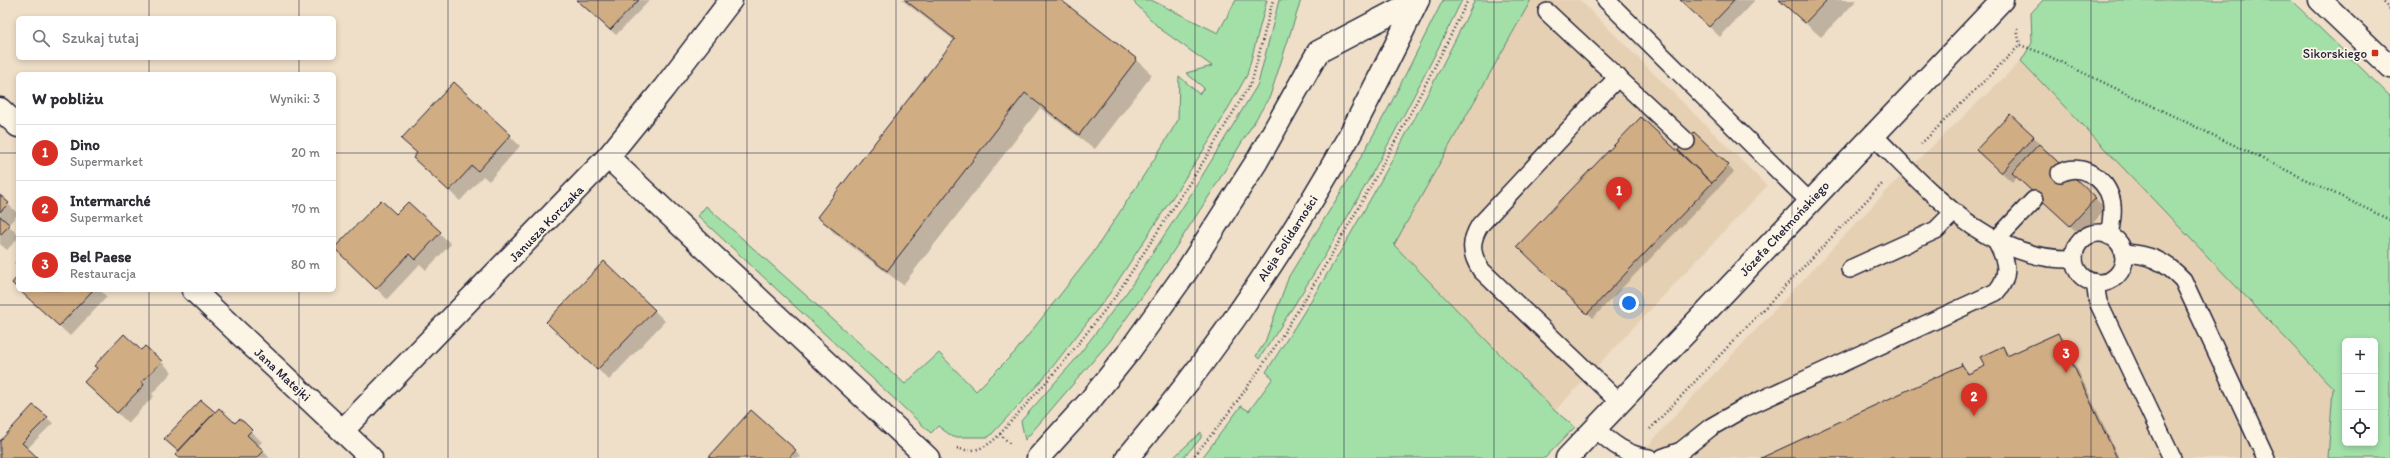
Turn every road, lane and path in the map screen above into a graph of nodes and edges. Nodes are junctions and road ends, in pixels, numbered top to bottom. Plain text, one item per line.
1 (731, 0) edge
2 (1273, 0) edge
3 (1418, 0) edge
4 (1468, 0) edge
5 (1606, 0) edge
6 (2002, 0) edge
7 (2320, 0) edge
8 (2380, 0) edge
9 (2390, 9) edge
10 (1547, 12) dead end
11 (2390, 67) edge
12 (1618, 77) junction
13 (0, 109) edge
14 (16, 124) edge
15 (1873, 135) junction
16 (1686, 140) dead end
17 (608, 157) junction
18 (1902, 163) junction
19 (2060, 173) dead end
20 (2034, 200) dead end
21 (1809, 202) junction
22 (1954, 212) junction
23 (2390, 220) edge
24 (2109, 236) junction
25 (1996, 240) junction
26 (2123, 253) junction
27 (2074, 259) junction
28 (1850, 269) dead end
29 (2095, 283) junction
30 (195, 292) edge
31 (1620, 403) junction
32 (1596, 429) junction
33 (343, 430) junction
34 (1000, 434) junction
35 (1011, 445) dead end
36 (980, 449) dead end
37 (1628, 453) junction
38 (371, 458) edge
39 (928, 458) edge
40 (1038, 458) edge
41 (1127, 458) edge
42 (1192, 458) edge
43 (1567, 458) edge
44 (1650, 458) edge
45 (1662, 458) edge
46 (1667, 458) edge
47 (2172, 458) edge
48 (2266, 458) edge

1 - 17 street, Janusza Korczaka
2 - 34 path
3 - 40 street
3 - 41 street, Aleja Solidarności
4 - 42 path
5 - 21 lane
6 - 15 street, Józefa Chełmońskiego
7 - 11 street
8 - 9 path
10 - 12 lane
12 - 16 lane
12 - 31 lane
13 - 14 street
15 - 18 lane
15 - 21 street, Józefa Chełmońskiego
17 - 33 street, Janusza Korczaka
17 - 39 street
18 - 22 lane
18 - 23 path
18 - 37 path
19 - 24 lane
20 - 25 lane
21 - 31 street, Józefa Chełmońskiego
22 - 25 lane
22 - 28 lane
24 - 26 lane
24 - 27 lane
25 - 27 lane
25 - 46 lane
26 - 29 lane
26 - 48 lane
27 - 29 lane
29 - 47 lane
30 - 33 street, Jana Matejki
31 - 32 street, Józefa Chełmońskiego
32 - 37 lane
32 - 43 street, Józefa Chełmońskiego
33 - 38 street, Jana Matejki
34 - 35 path
34 - 36 path
37 - 44 lane
45 - 46 lane

